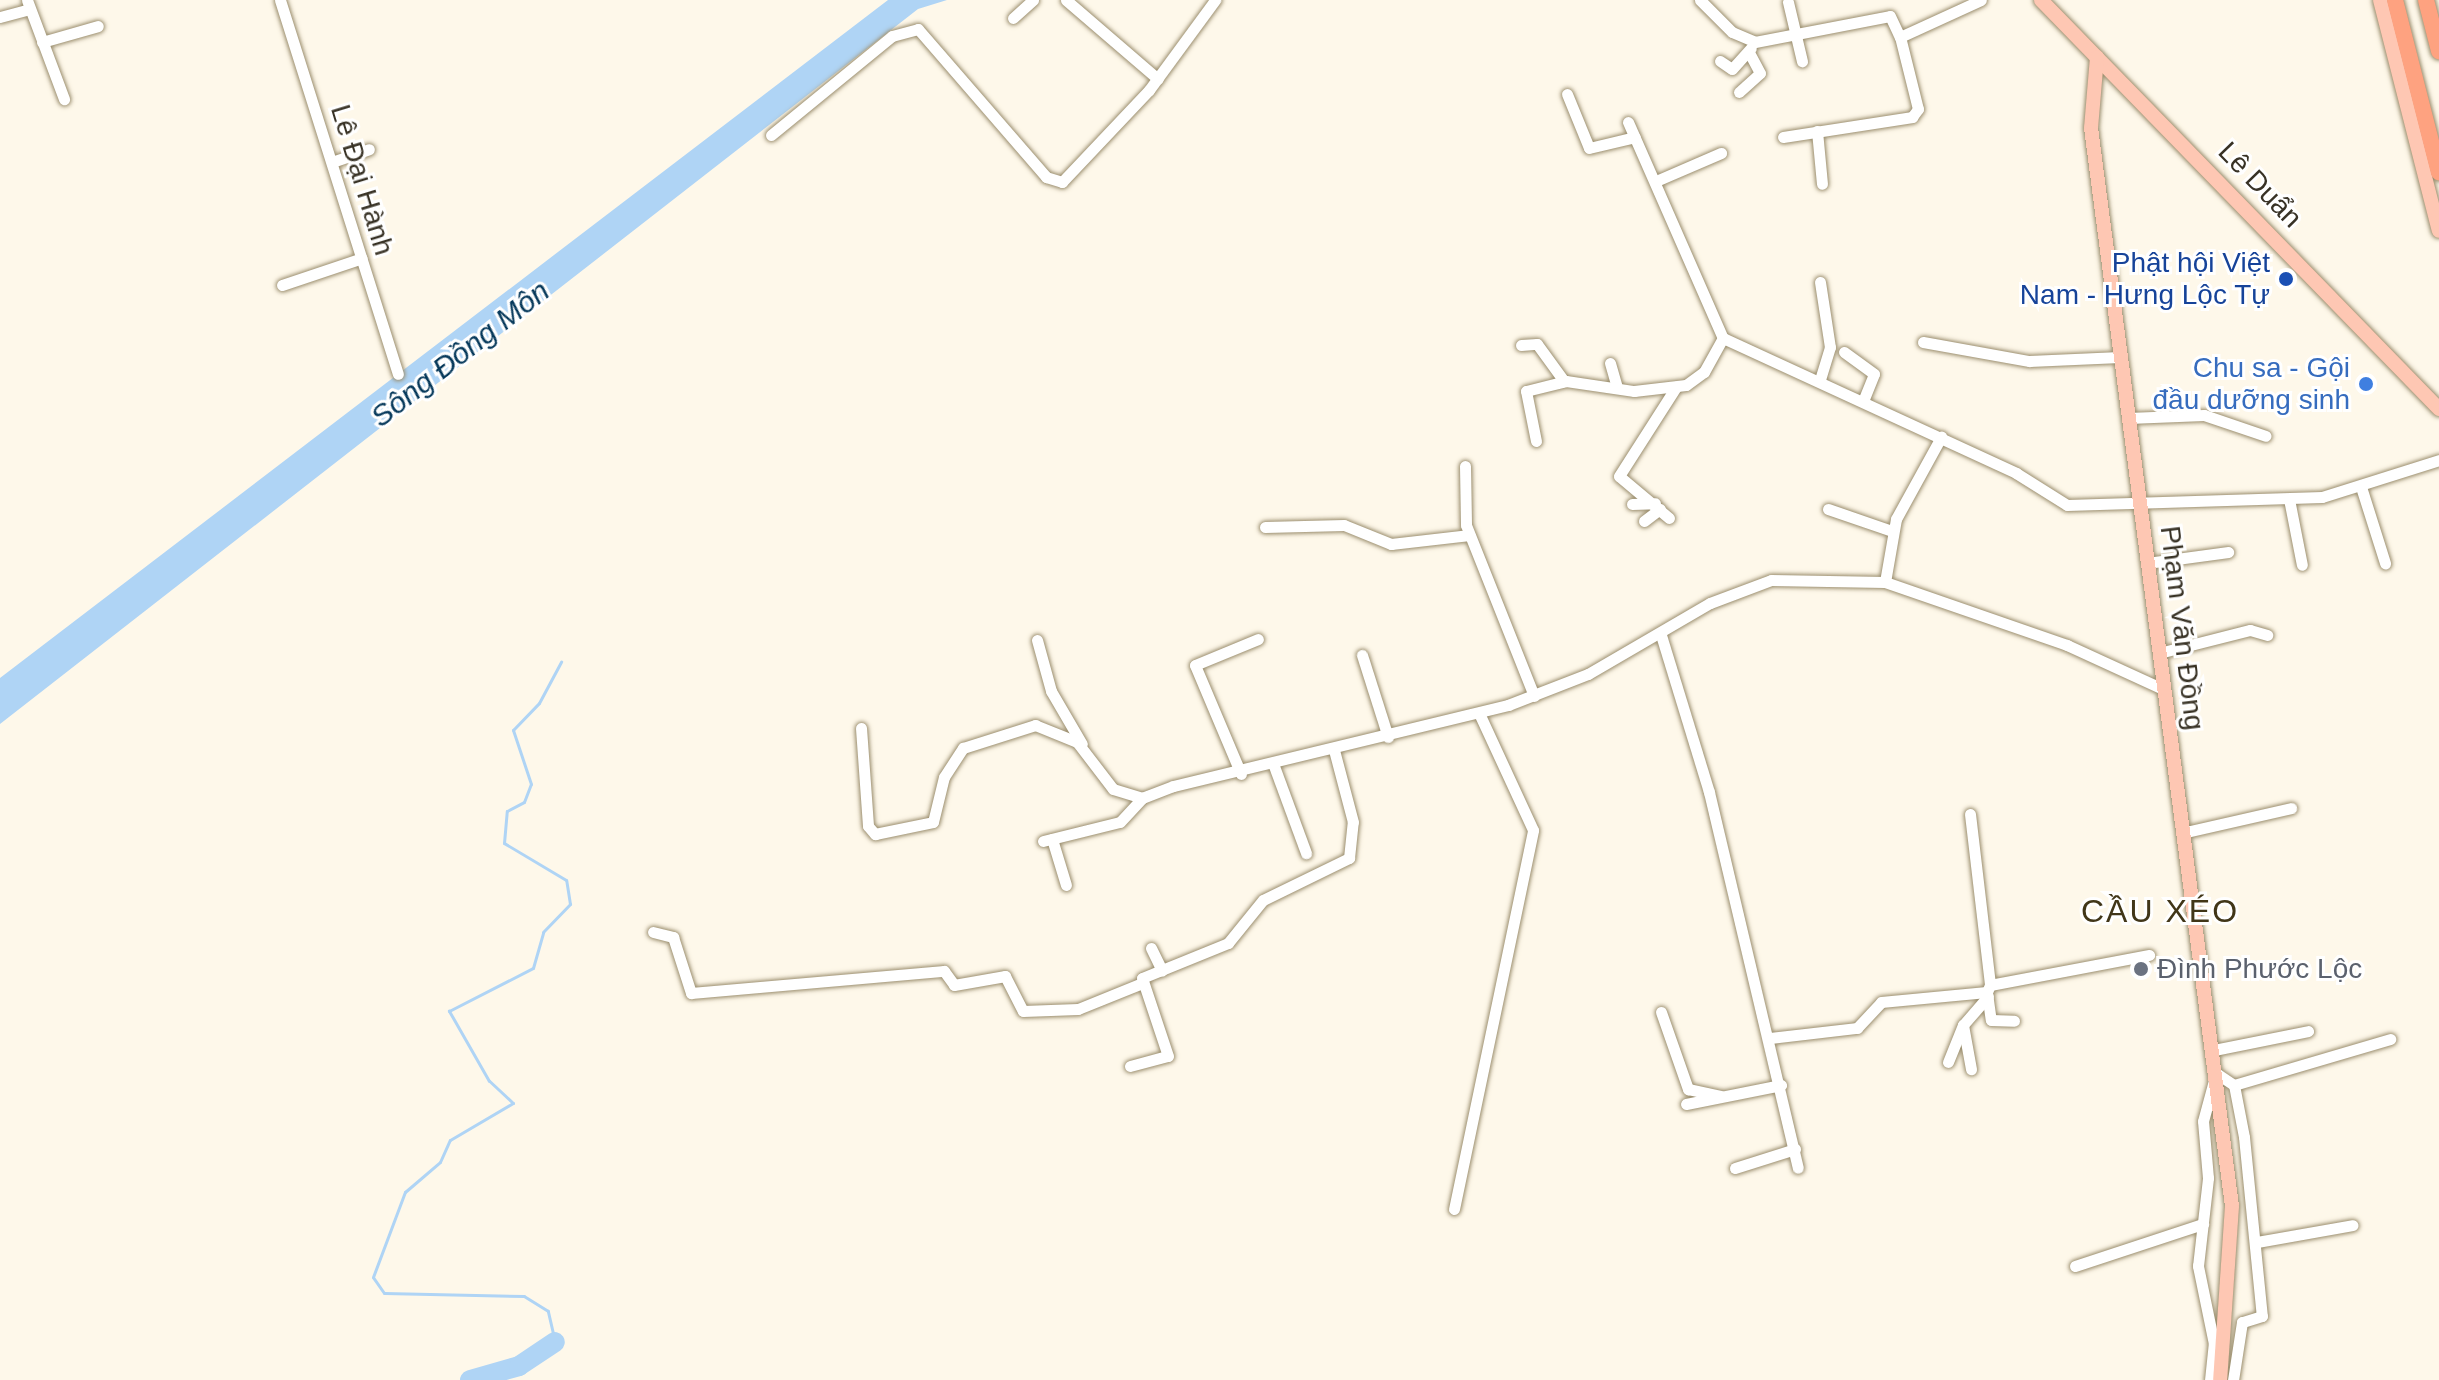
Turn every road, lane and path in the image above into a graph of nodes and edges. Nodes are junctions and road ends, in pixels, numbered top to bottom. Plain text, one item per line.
1 (280, 0) edge
2 (1033, 0) edge
3 (1066, 0) edge
4 (1215, 0) edge
5 (1700, 0) edge
6 (1981, 0) edge
7 (2041, 0) edge
8 (2380, 0) edge
9 (2395, 0) edge
10 (2426, 0) edge
11 (1788, 2) edge
12 (28, 4) edge
13 (0, 17) edge
14 (1013, 18) dead end
15 (98, 26) dead end
16 (1796, 32) junction
17 (1900, 37) junction
18 (42, 42) junction
19 (1752, 47) junction
20 (2439, 51) edge
21 (2097, 57) junction
22 (1720, 61) dead end
23 (1802, 61) dead end
24 (1158, 79) junction
25 (1739, 92) dead end
26 (1567, 94) dead end
27 (64, 99) dead end
28 (1628, 122) dead end
29 (1817, 131) junction
30 (771, 135) dead end
31 (1635, 137) junction
32 (1783, 137) dead end
33 (369, 149) dead end
34 (1721, 153) dead end
35 (332, 162) junction
36 (2439, 172) edge
37 (1656, 181) junction
38 (1822, 184) dead end
39 (2439, 231) edge
40 (362, 258) junction
41 (1820, 282) dead end
42 (282, 285) dead end
43 (1723, 338) junction
44 (1923, 342) dead end
45 (1521, 345) dead end
46 (1844, 352) dead end
47 (2120, 357) junction
48 (1610, 363) dead end
49 (398, 374) dead end
50 (1820, 379) junction
51 (1564, 381) junction
52 (1676, 387) junction
53 (1617, 388) junction
54 (1863, 401) junction
55 (2439, 409) edge
56 (2128, 418) junction
57 (2266, 436) dead end
58 (1941, 437) junction
59 (1536, 441) dead end
60 (2439, 460) edge
61 (1465, 466) dead end
62 (2362, 490) junction
63 (2289, 499) junction
64 (2139, 501) junction
65 (1632, 504) dead end
66 (1828, 509) dead end
67 (1661, 510) junction
68 (1644, 521) dead end
69 (1265, 527) dead end
70 (1892, 531) junction
71 (1469, 535) junction
72 (2228, 552) dead end
73 (2147, 563) junction
74 (2385, 563) dead end
75 (2302, 565) dead end
76 (1885, 582) junction
77 (1661, 635) junction
78 (2267, 635) dead end
79 (1258, 639) dead end
80 (1037, 640) dead end
81 (2159, 653) junction
82 (1362, 655) dead end
83 (2163, 689) junction
84 (1534, 696) junction
85 (1479, 713) junction
86 (861, 728) dead end
87 (1388, 737) junction
88 (1083, 747) junction
89 (1334, 750) junction
90 (1274, 766) junction
91 (1241, 774) junction
92 (1142, 798) junction
93 (2291, 808) dead end
94 (1970, 814) dead end
95 (2182, 833) junction
96 (1306, 853) dead end
97 (1066, 885) dead end
98 (653, 932) dead end
99 (1151, 948) dead end
100 (2149, 955) dead end
101 (1162, 971) junction
102 (1140, 984) junction
103 (1988, 991) junction
104 (1661, 1012) dead end
105 (2014, 1021) dead end
106 (1963, 1025) junction
107 (2308, 1031) dead end
108 (1770, 1038) junction
109 (2390, 1039) dead end
110 (2214, 1050) junction
111 (1948, 1062) dead end
112 (1130, 1066) dead end
113 (1971, 1069) dead end
114 (2216, 1073) junction
115 (1781, 1085) junction
116 (2234, 1085) junction
117 (1720, 1096) junction
118 (1686, 1104) dead end
119 (1795, 1149) junction
120 (1735, 1168) dead end
121 (1798, 1168) dead end
122 (1454, 1209) dead end
123 (2203, 1224) junction
124 (2353, 1225) dead end
125 (2257, 1242) junction
126 (2075, 1266) dead end
127 (2210, 1380) edge
128 (2220, 1380) edge
129 (2233, 1380) edge

1 - 35 street, Lê Đại Hành
2 - 14 street
3 - 24 street
4 - 24 street
5 - 19 street
6 - 17 street
7 - 21 main road, Lê Duẩn
8 - 39 main road
9 - 36 highway
10 - 20 highway
11 - 16 street
12 - 13 street
12 - 18 street
15 - 18 street
16 - 17 street
16 - 19 street
16 - 23 street
17 - 29 street
18 - 27 street
19 - 22 street
19 - 25 street
21 - 47 main road, Phạm Văn Đồng
21 - 55 main road, Lê Duẩn
24 - 30 street
26 - 31 street
28 - 31 street
29 - 32 street
29 - 38 street
31 - 37 street
33 - 35 street
34 - 37 street
35 - 40 street, Lê Đại Hành
37 - 43 street
40 - 42 street
40 - 49 street, Lê Đại Hành
41 - 50 street
43 - 50 street
43 - 52 street
44 - 47 street
45 - 51 street
46 - 54 street
47 - 56 main road, Phạm Văn Đồng
48 - 53 street
50 - 54 street
51 - 53 street
51 - 59 street
52 - 53 street
52 - 67 street
54 - 58 street
56 - 57 street
56 - 64 main road, Phạm Văn Đồng
58 - 64 street
58 - 70 street
60 - 62 street
61 - 71 street
62 - 63 street
62 - 74 street
63 - 64 street
63 - 75 street
64 - 73 main road, Phạm Văn Đồng
65 - 67 street
66 - 70 street
67 - 68 street
69 - 71 street
70 - 76 street
71 - 84 street
72 - 73 street
73 - 81 main road, Phạm Văn Đồng
76 - 77 street
76 - 83 street
77 - 84 street
77 - 108 street
78 - 81 street
79 - 91 street
80 - 88 street
81 - 83 main road, Phạm Văn Đồng
82 - 87 street
83 - 95 main road, Phạm Văn Đồng
84 - 85 street
85 - 87 street
85 - 122 street
86 - 88 street
87 - 89 street
88 - 92 street
89 - 90 street
89 - 101 street
90 - 91 street
90 - 96 street
91 - 92 street
92 - 97 street
93 - 95 street
94 - 103 street
95 - 110 main road, Phạm Văn Đồng
98 - 102 street
99 - 101 street
100 - 103 street
101 - 102 street
102 - 112 street
103 - 105 street
103 - 106 street
103 - 108 street
104 - 117 street
106 - 111 street
106 - 113 street
107 - 110 street
108 - 115 street
109 - 116 street
110 - 114 main road, Phạm Văn Đồng
114 - 116 street
114 - 123 street
114 - 128 main road, Phạm Văn Đồng
115 - 117 street
115 - 119 street
116 - 125 street
117 - 118 street
119 - 120 street
119 - 121 street
123 - 126 street
123 - 127 street
124 - 125 street
125 - 129 street

